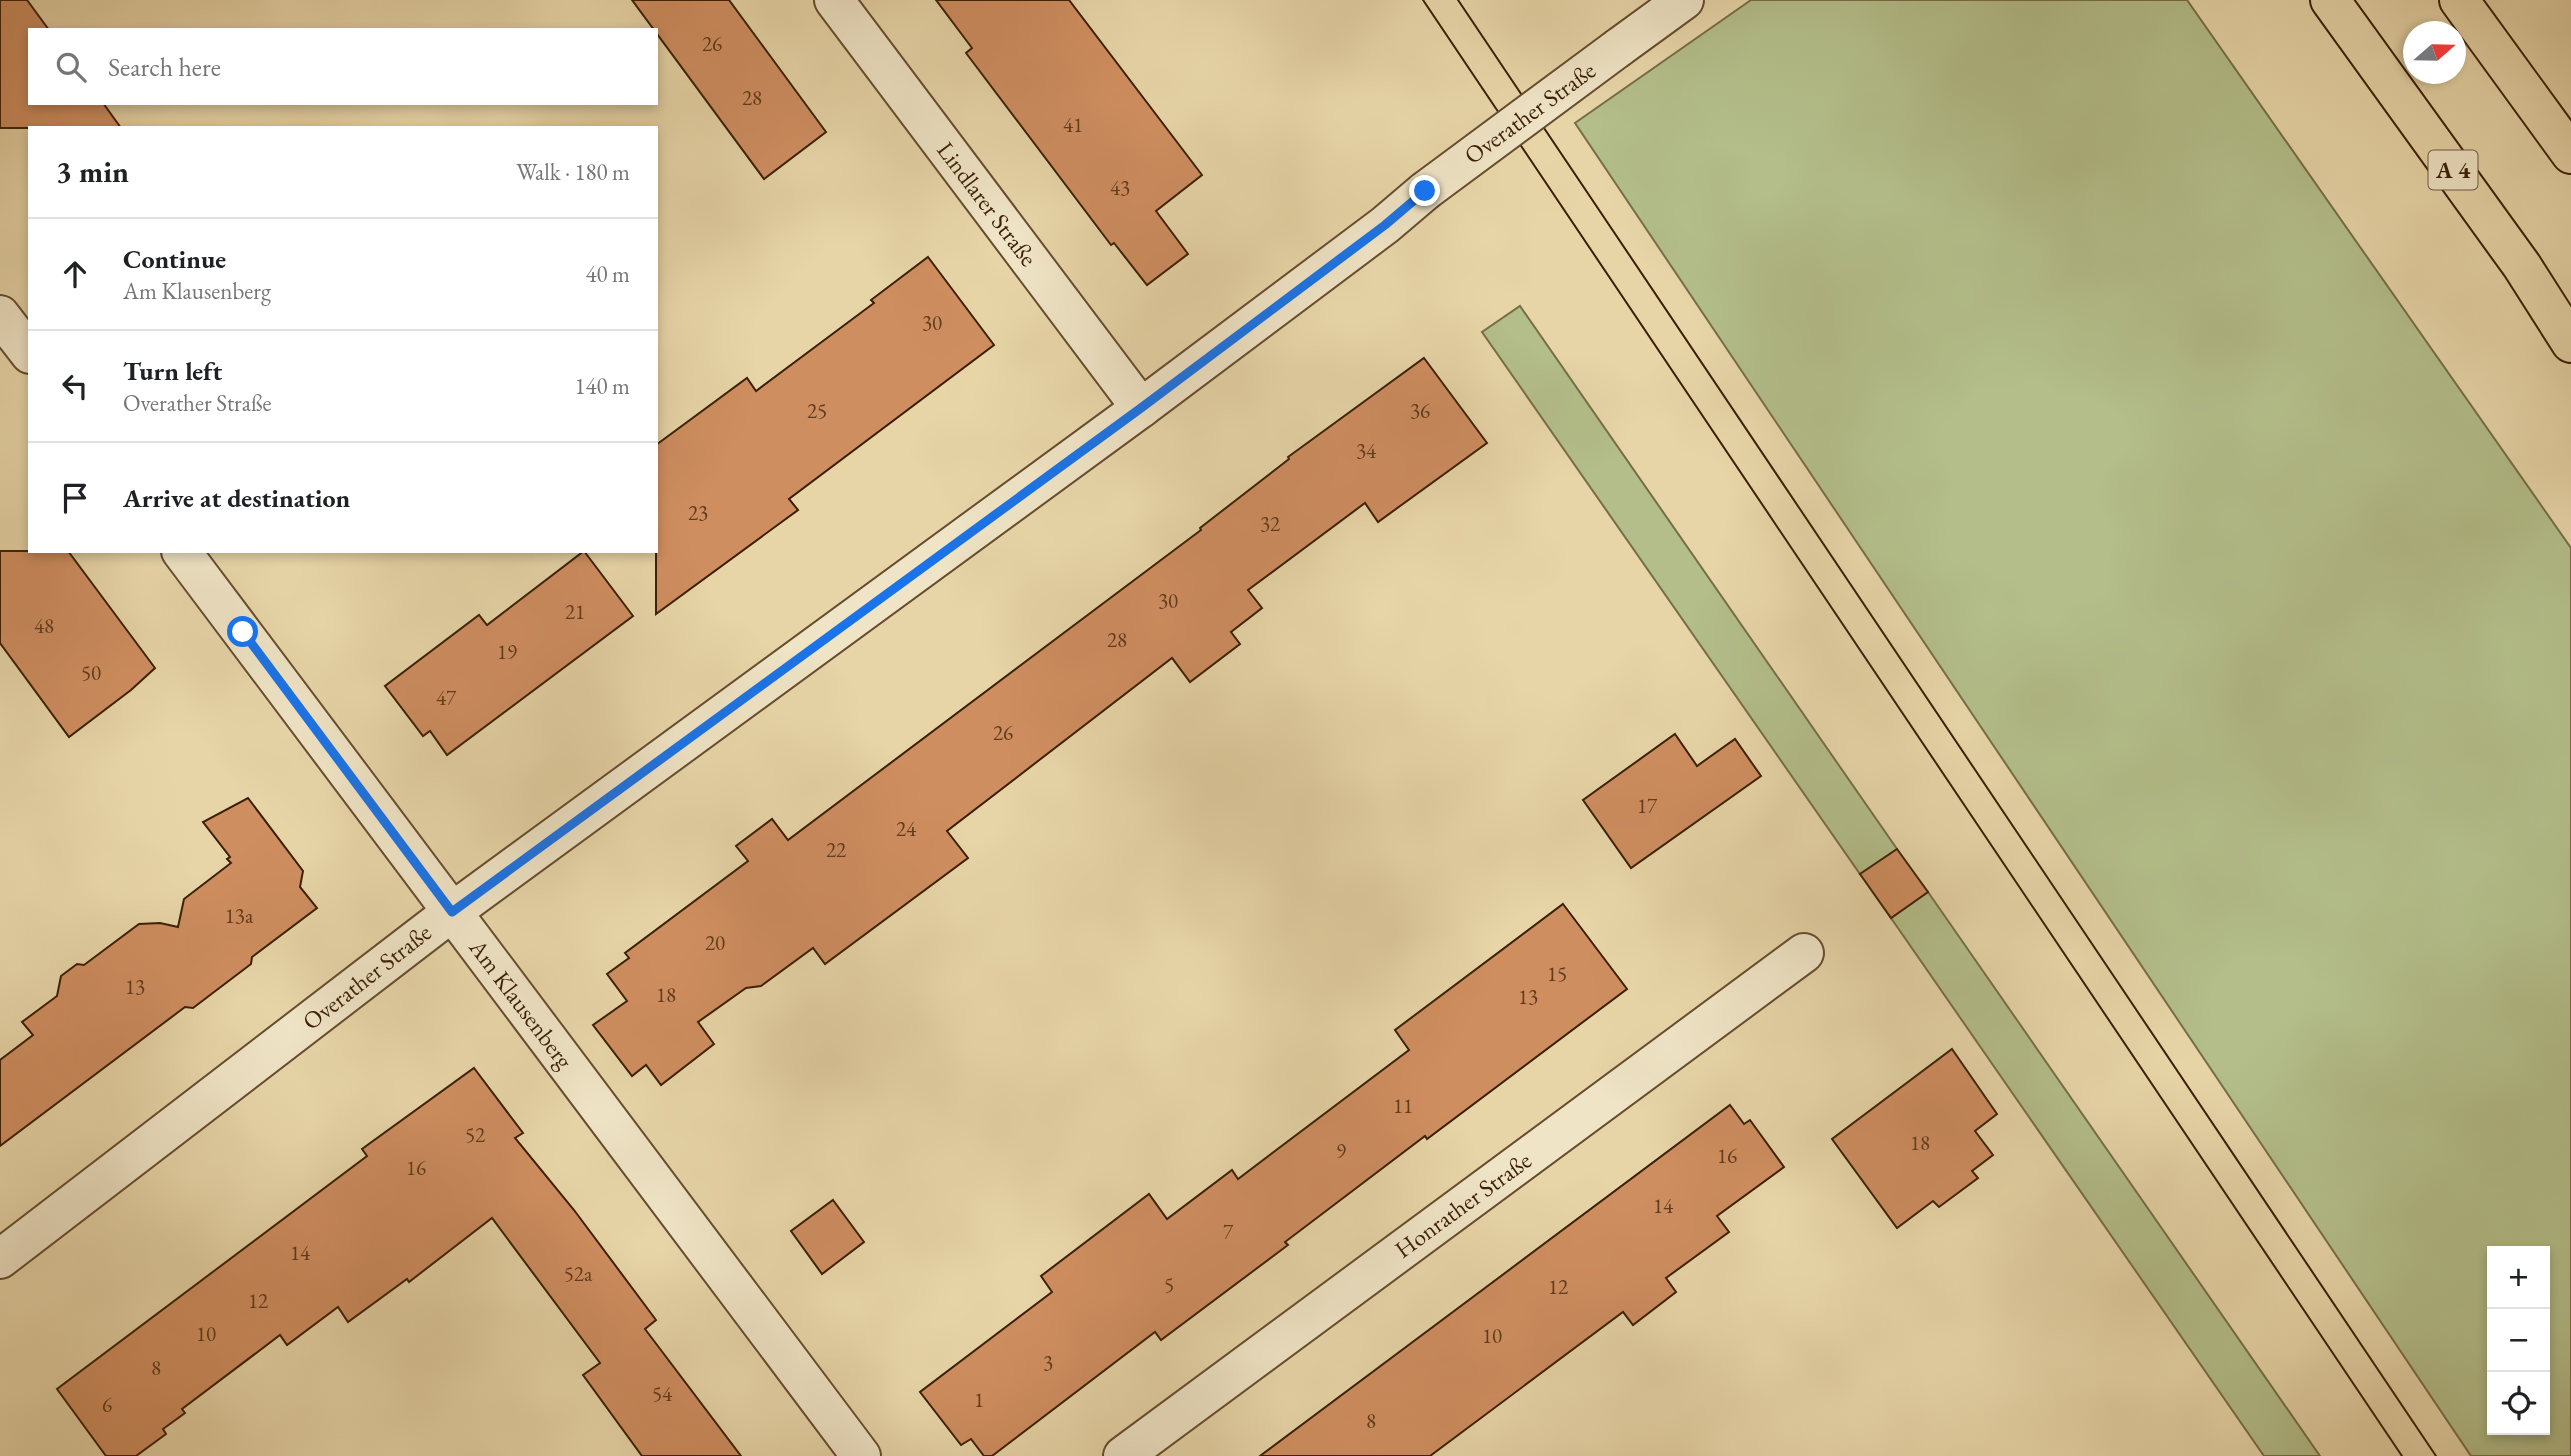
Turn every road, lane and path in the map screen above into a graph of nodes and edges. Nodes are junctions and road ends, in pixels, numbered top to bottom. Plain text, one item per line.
1 (834, 0) edge
2 (1684, 0) edge
3 (2330, 0) edge
4 (2459, 0) edge
5 (2571, 154) edge
6 (0, 315) edge
7 (2571, 343) edge
8 (28, 351) edge
9 (1141, 408) junction
10 (183, 553) edge
11 (452, 912) junction
12 (1804, 953) dead end
13 (0, 1259) edge
14 (846, 1451) edge
15 (1123, 1456) edge

1 - 9 street, Lindlarer Straße
2 - 9 street, Overather Straße, bridge
3 - 7 highway, A 4
4 - 5 highway
6 - 8 street
9 - 11 street, Overather Straße
10 - 11 street, Am Klausenberg
11 - 13 street, Overather Straße
11 - 14 street, Am Klausenberg
12 - 15 street, Honrather Straße

